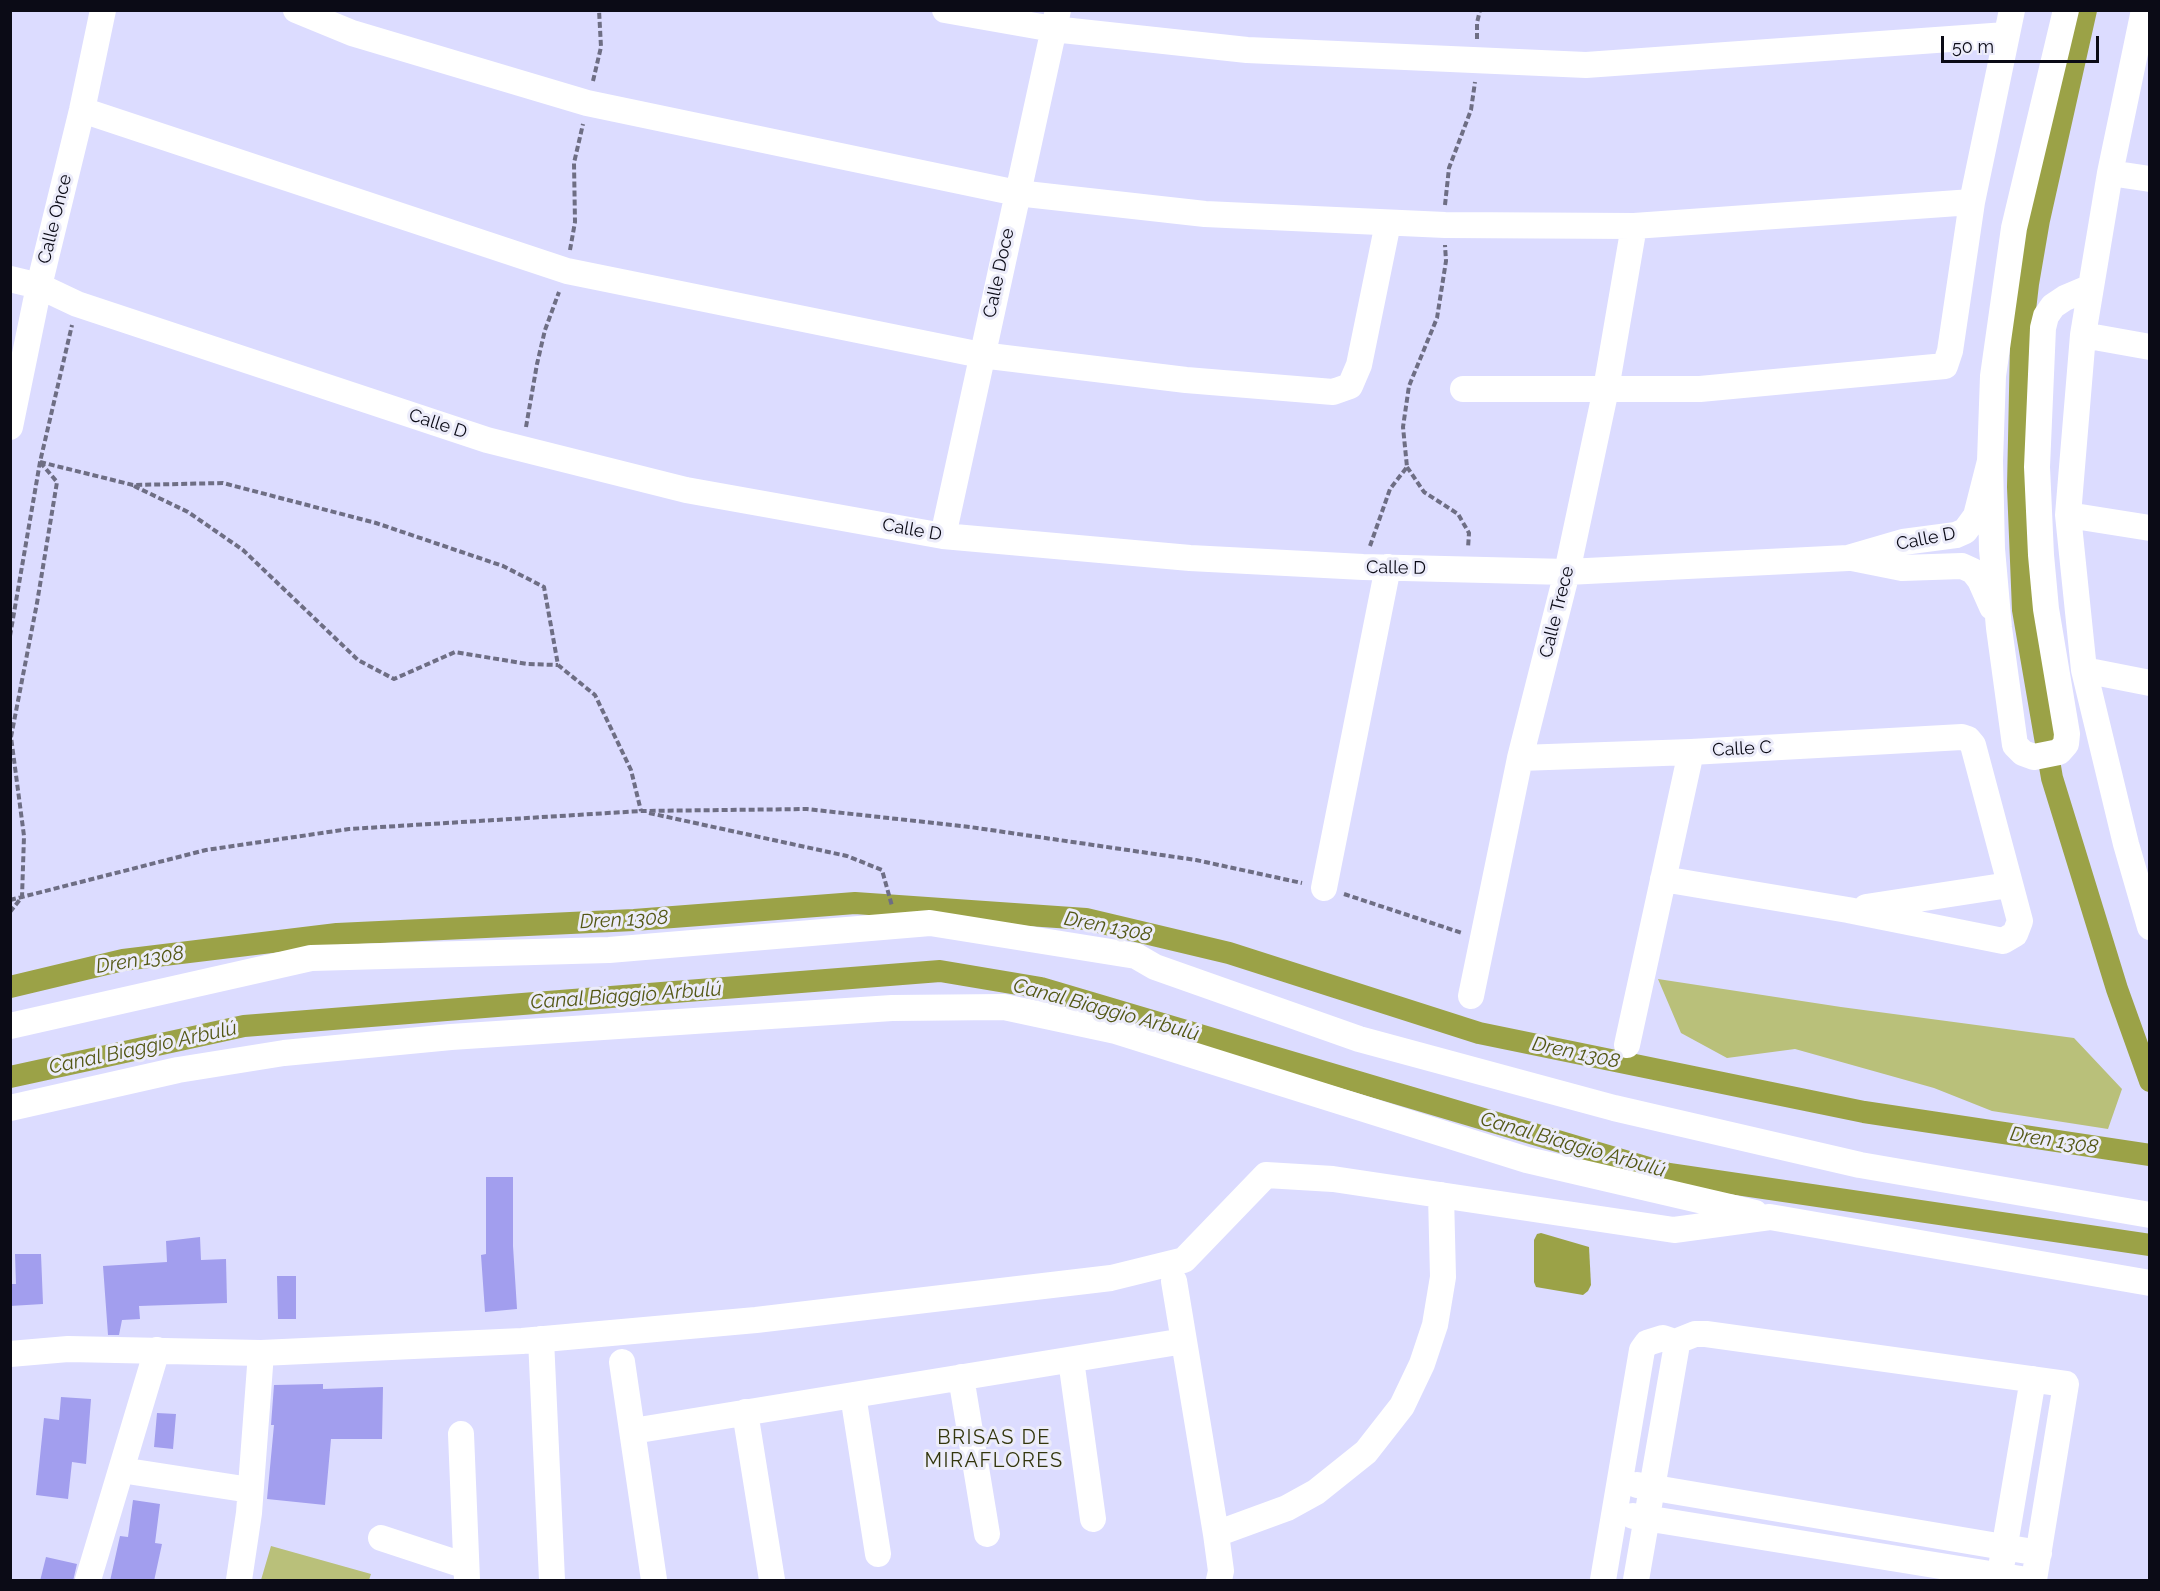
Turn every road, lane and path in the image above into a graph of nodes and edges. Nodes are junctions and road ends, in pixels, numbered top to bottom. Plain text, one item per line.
1 (103, 10) edge
2 (296, 10) edge
3 (599, 10) edge
4 (945, 10) edge
5 (1480, 10) edge
6 (2066, 10) edge
7 (2144, 10) edge
8 (1055, 20) edge
9 (2009, 23) edge
10 (1478, 59) junction
11 (588, 103) junction
12 (82, 110) junction
13 (2110, 172) junction
14 (2150, 179) edge
15 (1017, 193) junction
16 (1972, 202) junction
17 (1388, 223) junction
18 (1445, 225) junction
19 (1634, 226) junction
20 (567, 271) junction
21 (10, 279) edge
22 (39, 286) junction
23 (2091, 287) junction
24 (77, 304) junction
25 (2083, 335) junction
26 (2150, 347) edge
27 (981, 355) junction
28 (1463, 389) dead end
29 (1606, 389) junction
30 (10, 427) edge
31 (522, 448) junction
32 (1989, 461) junction
33 (40, 462) junction
34 (1407, 467) junction
35 (133, 485) junction
36 (2068, 515) junction
37 (2150, 528) edge
38 (943, 536) junction
39 (1848, 558) junction
40 (1376, 567) junction
41 (1467, 570) junction
42 (1567, 573) junction
43 (1999, 628) junction
44 (10, 636) edge
45 (558, 665) junction
46 (2084, 670) junction
47 (2150, 683) edge
48 (1691, 752) junction
49 (1521, 758) junction
50 (641, 811) junction
51 (2138, 846) edge
52 (1663, 879) junction
53 (2009, 885) junction
54 (1324, 888) junction
55 (888, 891) dead end
56 (1959, 893) junction
57 (22, 897) junction
58 (10, 900) edge
59 (1848, 910) junction
60 (10, 912) edge
61 (2150, 927) edge
62 (1959, 932) junction
63 (1483, 939) junction
64 (1471, 996) dead end
65 (10, 1026) edge
66 (1627, 1045) dead end
67 (10, 1108) edge
68 (1442, 1195) junction
69 (2150, 1215) edge
70 (1770, 1217) junction
71 (1174, 1281) dead end
72 (2150, 1283) edge
73 (1184, 1341) junction
74 (1675, 1342) junction
75 (157, 1350) junction
76 (542, 1351) junction
77 (261, 1353) junction
78 (10, 1354) edge
79 (1071, 1360) junction
80 (622, 1362) dead end
81 (961, 1377) junction
82 (2033, 1379) junction
83 (853, 1395) junction
84 (745, 1412) junction
85 (633, 1431) junction
86 (461, 1434) dead end
87 (121, 1470) junction
88 (1620, 1482) junction
89 (1653, 1487) junction
90 (250, 1490) junction
91 (1615, 1513) junction
92 (1648, 1518) junction
93 (1093, 1519) dead end
94 (987, 1534) dead end
95 (1216, 1534) junction
96 (381, 1538) dead end
97 (2005, 1546) junction
98 (2039, 1553) junction
99 (878, 1554) dead end
100 (466, 1573) edge
101 (2000, 1578) edge
102 (88, 1581) edge
103 (239, 1581) edge
104 (552, 1581) edge
105 (654, 1581) edge
106 (772, 1581) edge
107 (1219, 1581) edge
108 (1603, 1581) edge
109 (1636, 1581) edge
110 (2027, 1581) edge
111 (2034, 1581) edge

1 - 12 street, Calle Once
2 - 11 street
3 - 11 path
4 - 8 street
5 - 10 path
6 - 32 street
7 - 13 street
8 - 10 street
8 - 15 street, Calle Doce
9 - 10 street
9 - 16 street
10 - 18 path
11 - 15 street
11 - 20 path
12 - 20 street
12 - 22 street, Calle Once
13 - 14 street
13 - 23 street
15 - 17 street
15 - 27 street, Calle Doce
16 - 19 street
16 - 29 street
17 - 18 street
17 - 27 street
18 - 19 street
18 - 34 path
19 - 29 street, Calle Trece
20 - 27 street
20 - 31 path
21 - 22 street, Calle D
22 - 24 street, Calle D
22 - 30 street, Calle Once
23 - 25 street
23 - 43 street
24 - 31 street, Calle D
24 - 33 path
25 - 26 street
25 - 36 street
27 - 38 street, Calle Doce
28 - 29 street
29 - 42 street, Calle Trece
31 - 38 street, Calle D
32 - 39 street, Calle D
32 - 43 street
33 - 35 path
33 - 44 path
33 - 57 path
34 - 40 path
34 - 41 path
35 - 45 path
35 - 45 path
36 - 37 street
36 - 46 street
38 - 40 street, Calle D
39 - 42 street, Calle D
39 - 43 street, Calle D
40 - 41 street, Calle D
40 - 54 street
41 - 42 street, Calle D
42 - 49 street, Calle Trece
45 - 50 path
46 - 47 street
46 - 51 street
48 - 49 street, Calle C
48 - 52 street
48 - 53 street, Calle C
49 - 63 street, Calle Trece
50 - 54 path
50 - 55 path
50 - 57 path
51 - 61 street
52 - 59 street
52 - 66 street
53 - 56 street
53 - 62 street
54 - 63 path
56 - 59 street
56 - 62 street
57 - 58 path
57 - 60 path
59 - 62 street
63 - 64 street, Calle Trece
65 - 69 street
67 - 70 street
68 - 70 street
68 - 76 street
68 - 95 street
70 - 72 street
71 - 73 street
73 - 79 street
73 - 95 street
74 - 82 street
74 - 88 street
74 - 89 street
75 - 77 street
75 - 78 street
75 - 87 street
76 - 77 street
76 - 104 street
77 - 90 street
79 - 81 street
79 - 93 street
80 - 85 street
81 - 83 street
81 - 94 street
82 - 97 street
82 - 98 street
83 - 84 street
83 - 99 street
84 - 85 street
84 - 106 street
85 - 105 street
86 - 100 street
87 - 90 street
87 - 102 street
88 - 89 street
88 - 91 street
89 - 92 street
89 - 97 street
90 - 103 street
91 - 92 street
91 - 108 street
92 - 101 street
92 - 109 street
95 - 107 street
96 - 100 street
97 - 98 street
97 - 101 street
98 - 111 street
101 - 110 street

